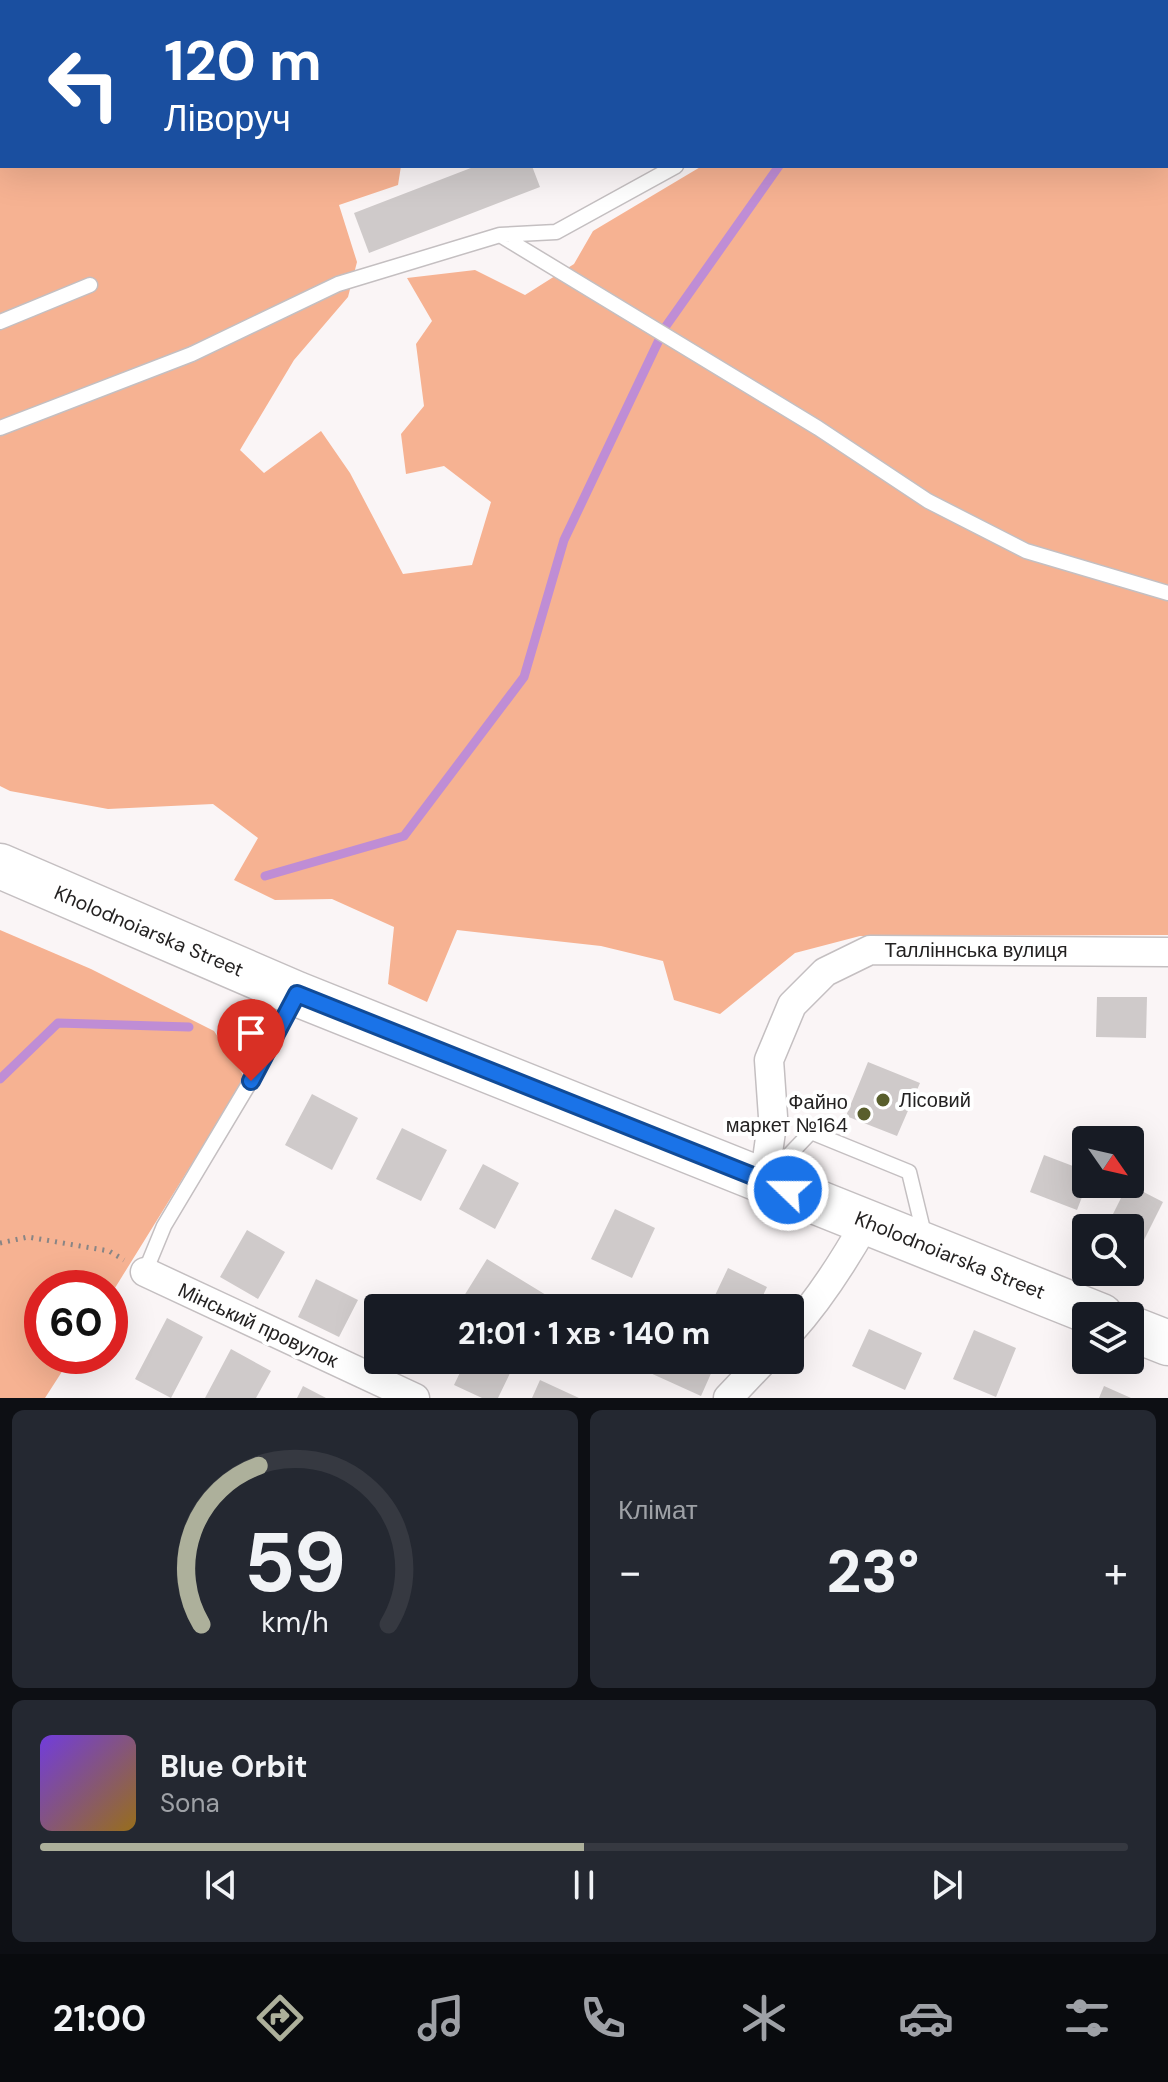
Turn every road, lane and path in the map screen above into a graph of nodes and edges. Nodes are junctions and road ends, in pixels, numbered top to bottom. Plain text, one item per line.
1 (672, 168) edge
2 (500, 235) junction
3 (90, 285) dead end
4 (0, 322) edge
5 (0, 428) edge
6 (1168, 593) edge
7 (0, 866) edge
8 (1168, 952) edge
9 (297, 994) junction
10 (764, 1181) junction
11 (866, 1222) junction
12 (0, 1243) edge
13 (927, 1246) junction
14 (145, 1272) junction
15 (1072, 1304) edge
16 (804, 1317) edge
17 (1144, 1334) edge
18 (1168, 1343) edge
19 (751, 1374) edge
20 (415, 1398) edge
21 (728, 1398) edge

1 - 2 lane
2 - 5 lane
2 - 6 lane
3 - 4 lane
7 - 9 main road, Kholodnoiarska Street
8 - 10 street, Талліннська вулиця
9 - 10 main road, Kholodnoiarska Street
9 - 14 lane
10 - 11 main road, Kholodnoiarska Street
10 - 13 lane
11 - 13 main road, Kholodnoiarska Street
11 - 16 street
12 - 14 path
13 - 15 main road, Kholodnoiarska Street
14 - 20 street, Мінський провулок
17 - 18 main road
19 - 21 street

